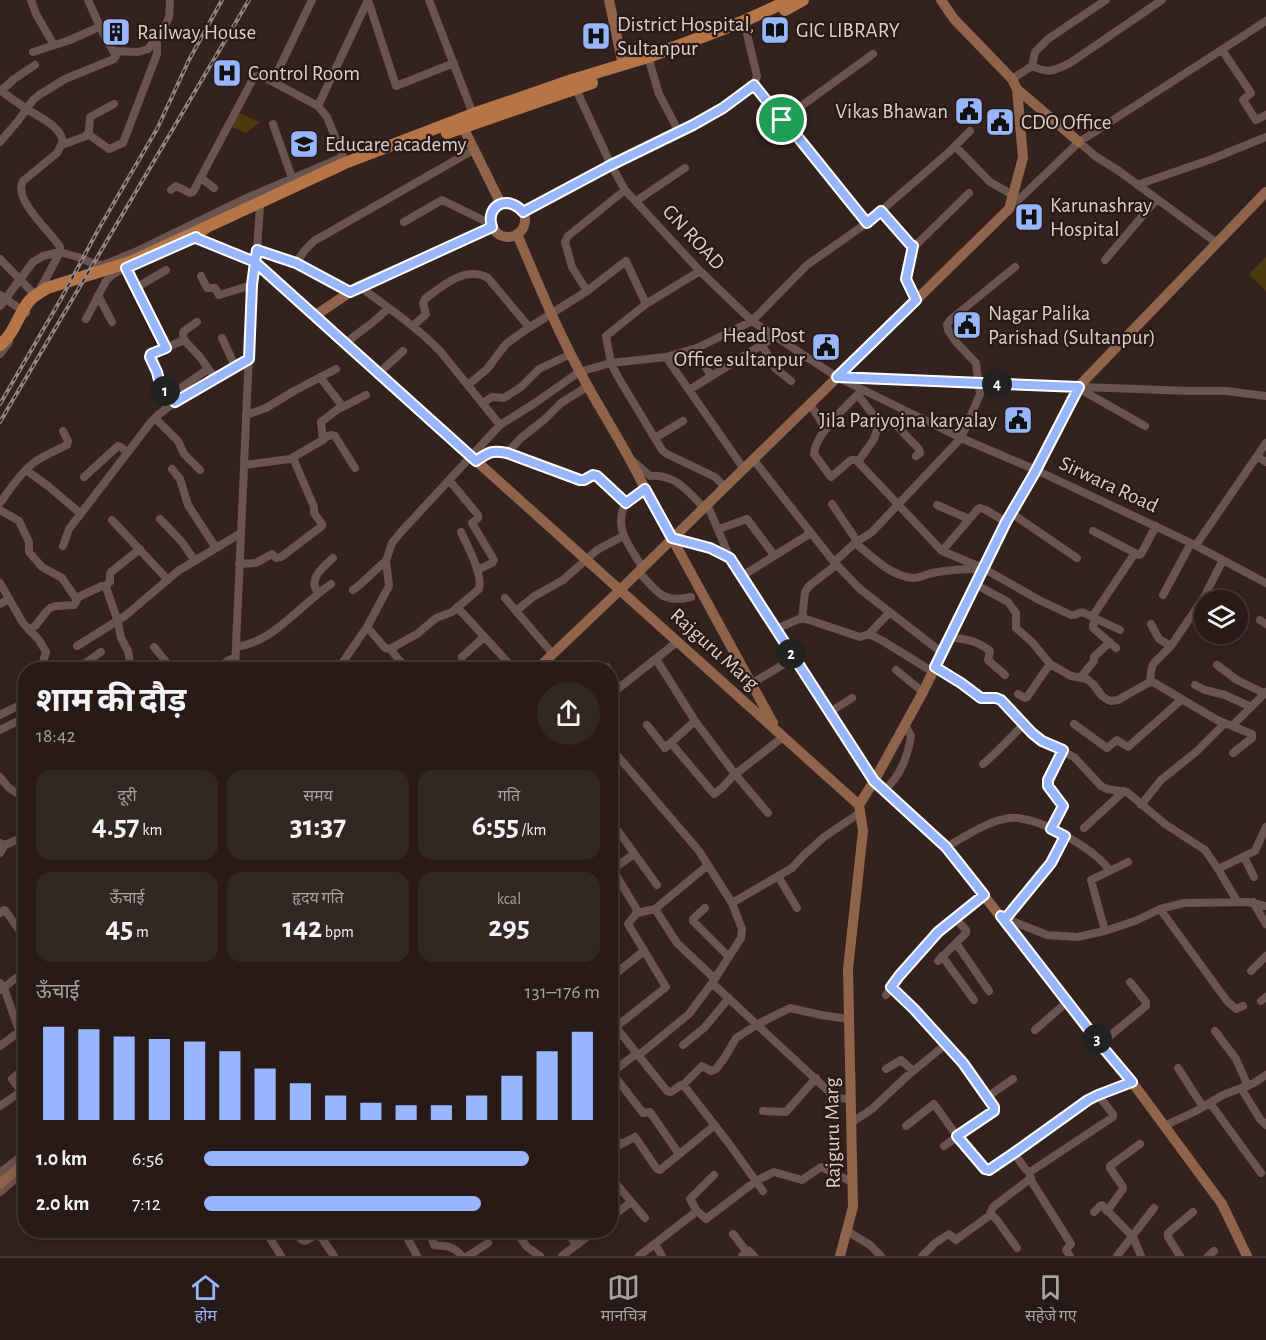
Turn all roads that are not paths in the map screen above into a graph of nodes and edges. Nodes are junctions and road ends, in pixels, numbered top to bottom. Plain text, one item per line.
1 (31, 0) edge
2 (88, 0) edge
3 (170, 0) edge
4 (312, 0) edge
5 (368, 0) edge
6 (429, 0) edge
7 (609, 0) edge
8 (790, 0) edge
9 (803, 0) edge
10 (941, 0) edge
11 (1106, 0) edge
12 (1162, 0) edge
13 (1266, 21) edge
14 (745, 24) junction
15 (99, 27) junction
16 (157, 37) junction
17 (54, 45) junction
18 (1222, 50) junction
19 (114, 51) junction
20 (33, 52) dead end
21 (873, 54) dead end
22 (649, 60) junction
23 (454, 63) junction
24 (35, 65) dead end
25 (623, 65) junction
26 (1032, 66) junction
27 (273, 81) junction
28 (574, 84) junction
29 (1014, 84) junction
30 (754, 85) junction
31 (0, 90) edge
32 (114, 104) dead end
33 (318, 106) junction
34 (26, 109) junction
35 (473, 114) junction
36 (1266, 115) edge
37 (782, 120) junction
38 (461, 123) junction
39 (273, 124) dead end
40 (970, 131) dead end
41 (679, 132) junction
42 (88, 134) junction
43 (1266, 137) edge
44 (0, 142) edge
45 (1079, 142) junction
46 (62, 145) junction
47 (955, 146) junction
48 (475, 148) junction
49 (343, 161) junction
50 (611, 165) junction
51 (685, 168) dead end
52 (201, 178) junction
53 (291, 178) junction
54 (1137, 186) junction
55 (214, 188) dead end
56 (171, 190) dead end
57 (626, 190) junction
58 (1266, 192) edge
59 (969, 193) dead end
60 (1013, 195) junction
61 (1156, 200) junction
62 (636, 201) junction
63 (501, 204) junction
64 (260, 205) junction
65 (1009, 209) junction
66 (881, 211) junction
67 (523, 212) junction
68 (404, 222) dead end
69 (867, 223) junction
70 (492, 225) junction
71 (517, 234) junction
72 (196, 238) junction
73 (1217, 243) junction
74 (913, 246) junction
75 (60, 252) junction
76 (256, 256) junction
77 (0, 259) edge
78 (1105, 260) dead end
79 (296, 263) junction
80 (1015, 267) dead end
81 (126, 268) junction
82 (166, 270) dead end
83 (700, 271) junction
84 (201, 276) dead end
85 (19, 279) junction
86 (252, 285) junction
87 (136, 288) junction
88 (355, 289) junction
89 (587, 291) junction
90 (98, 295) junction
91 (36, 296) junction
92 (3, 297) edge
93 (916, 300) junction
94 (646, 304) junction
95 (0, 306) edge
96 (388, 308) junction
97 (27, 314) junction
98 (552, 314) junction
99 (316, 315) junction
100 (86, 319) dead end
101 (752, 321) junction
102 (112, 322) dead end
103 (197, 322) dead end
104 (413, 326) junction
105 (529, 327) junction
106 (776, 336) junction
107 (222, 338) dead end
108 (184, 340) junction
109 (346, 343) junction
110 (0, 345) edge
111 (762, 345) junction
112 (166, 348) junction
113 (697, 348) junction
114 (403, 351) dead end
115 (0, 354) edge
116 (571, 354) junction
117 (666, 357) junction
118 (249, 359) junction
119 (611, 363) junction
120 (235, 366) junction
121 (208, 369) junction
122 (336, 369) dead end
123 (579, 372) junction
124 (380, 373) junction
125 (711, 376) junction
126 (320, 377) junction
127 (837, 377) junction
128 (215, 378) junction
129 (791, 381) dead end
130 (978, 383) junction
131 (468, 385) junction
132 (588, 386) junction
133 (182, 387) dead end
134 (1078, 387) junction
135 (689, 390) junction
136 (860, 392) junction
137 (366, 395) dead end
138 (1266, 396) edge
139 (175, 402) junction
140 (483, 403) junction
141 (810, 404) junction
142 (342, 406) junction
143 (246, 415) junction
144 (155, 418) junction
145 (880, 420) junction
146 (683, 421) dead end
147 (500, 425) junction
148 (1145, 426) dead end
149 (826, 429) junction
150 (63, 431) dead end
151 (324, 438) junction
152 (655, 438) junction
153 (961, 438) junction
154 (1266, 443) edge
155 (127, 453) junction
156 (507, 453) junction
157 (916, 456) dead end
158 (1257, 456) junction
159 (293, 458) junction
160 (474, 458) junction
161 (631, 459) junction
162 (753, 459) junction
163 (859, 460) junction
164 (1266, 462) edge
165 (244, 465) junction
166 (355, 468) dead end
167 (172, 469) dead end
168 (744, 469) junction
169 (26, 470) junction
170 (201, 470) dead end
171 (1036, 470) junction
172 (84, 477) dead end
173 (449, 480) junction
174 (725, 487) junction
175 (645, 489) junction
176 (0, 502) edge
177 (626, 503) junction
178 (832, 504) dead end
179 (898, 505) junction
180 (937, 505) dead end
181 (705, 506) junction
182 (0, 510) edge
183 (81, 514) junction
184 (1008, 518) junction
185 (160, 519) dead end
186 (969, 519) junction
187 (112, 520) dead end
188 (1156, 526) junction
189 (719, 529) junction
190 (1093, 531) dead end
191 (461, 532) dead end
192 (811, 532) junction
193 (241, 533) junction
194 (623, 536) junction
195 (672, 538) junction
196 (856, 542) junction
197 (1193, 544) junction
198 (63, 546) dead end
199 (216, 548) junction
200 (140, 549) junction
201 (942, 551) junction
202 (1135, 553) junction
203 (774, 555) junction
204 (333, 558) dead end
205 (730, 558) junction
206 (1077, 558) dead end
207 (586, 560) junction
208 (1223, 560) junction
209 (195, 561) junction
210 (386, 561) junction
211 (835, 563) junction
212 (239, 564) junction
213 (983, 568) junction
214 (477, 570) junction
215 (641, 570) junction
216 (742, 576) junction
217 (168, 580) junction
218 (0, 583) edge
219 (1266, 583) edge
220 (331, 584) dead end
221 (975, 584) junction
222 (1012, 585) junction
223 (105, 586) junction
224 (353, 590) dead end
225 (620, 590) junction
226 (1208, 590) edge
227 (318, 592) junction
228 (1163, 595) dead end
229 (691, 597) dead end
230 (76, 598) junction
231 (505, 598) dead end
232 (9, 599) junction
233 (1005, 600) junction
234 (0, 604) edge
235 (457, 607) junction
236 (516, 611) junction
237 (889, 613) junction
238 (1194, 614) edge
239 (1095, 618) junction
240 (802, 619) junction
241 (118, 621) junction
242 (1151, 624) dead end
243 (367, 627) junction
244 (776, 629) junction
245 (29, 630) junction
246 (1120, 630) dead end
247 (869, 634) junction
248 (484, 637) junction
249 (949, 637) junction
250 (677, 642) junction
251 (77, 646) dead end
252 (154, 646) dead end
253 (1171, 646) junction
254 (236, 647) junction
255 (390, 649) junction
256 (102, 652) dead end
257 (941, 652) junction
258 (552, 653) junction
259 (235, 657) junction
260 (462, 657) dead end
261 (794, 658) junction
262 (656, 659) junction
263 (43, 662) edge
264 (87, 662) edge
265 (130, 662) edge
266 (167, 662) edge
267 (226, 662) edge
268 (235, 662) edge
269 (343, 662) edge
270 (401, 662) edge
271 (507, 662) edge
272 (544, 662) edge
273 (1050, 664) junction
274 (1217, 665) dead end
275 (934, 669) junction
276 (896, 670) dead end
277 (1005, 675) dead end
278 (1080, 678) junction
279 (1150, 682) junction
280 (751, 684) junction
281 (1195, 685) dead end
282 (618, 689) edge
283 (923, 692) junction
284 (1265, 692) edge
285 (1018, 694) dead end
286 (852, 698) dead end
287 (1181, 700) junction
288 (18, 706) edge
289 (1251, 707) junction
290 (830, 712) junction
291 (0, 715) edge
292 (18, 721) edge
293 (695, 721) junction
294 (1024, 724) junction
295 (1074, 724) dead end
296 (647, 725) dead end
297 (905, 725) junction
298 (1228, 725) junction
299 (0, 730) edge
300 (780, 734) junction
301 (671, 743) junction
302 (1063, 750) junction
303 (1233, 753) dead end
304 (618, 756) edge
305 (983, 764) dead end
306 (735, 774) junction
307 (0, 777) edge
308 (874, 781) junction
309 (884, 790) junction
310 (1124, 791) junction
311 (18, 794) edge
312 (1141, 805) junction
313 (860, 809) junction
314 (768, 813) dead end
315 (1266, 826) edge
316 (1084, 828) dead end
317 (1051, 829) junction
318 (618, 831) edge
319 (1065, 836) junction
320 (18, 839) edge
321 (2, 844) edge
322 (946, 847) junction
323 (0, 853) edge
324 (634, 854) junction
325 (1244, 857) junction
326 (1128, 862) dead end
327 (618, 863) edge
328 (708, 866) junction
329 (1218, 869) junction
330 (1110, 871) junction
331 (778, 876) junction
332 (1254, 877) dead end
333 (618, 878) edge
334 (657, 885) dead end
335 (984, 895) junction
336 (1237, 902) junction
337 (1253, 902) junction
338 (732, 903) junction
339 (1266, 906) edge
340 (705, 908) dead end
341 (796, 908) dead end
342 (655, 909) junction
343 (1160, 909) junction
344 (0, 913) edge
345 (637, 913) junction
346 (1003, 917) junction
347 (955, 918) junction
348 (1266, 924) edge
349 (18, 929) edge
350 (1105, 932) junction
351 (956, 943) junction
352 (644, 951) junction
353 (1266, 956) edge
354 (729, 957) junction
355 (1251, 970) dead end
356 (618, 972) edge
357 (18, 975) edge
358 (714, 981) junction
359 (1130, 982) dead end
360 (1, 987) edge
361 (891, 987) junction
362 (989, 991) dead end
363 (886, 995) dead end
364 (729, 998) junction
365 (974, 1000) dead end
366 (1068, 1002) junction
367 (1243, 1006) dead end
368 (849, 1018) junction
369 (618, 1021) edge
370 (758, 1024) junction
371 (18, 1030) edge
372 (618, 1030) edge
373 (1035, 1030) dead end
374 (1215, 1031) dead end
375 (18, 1033) edge
376 (946, 1044) junction
377 (1100, 1044) junction
378 (683, 1045) dead end
379 (0, 1046) edge
380 (638, 1054) junction
381 (618, 1068) edge
382 (1178, 1068) dead end
383 (886, 1069) dead end
384 (913, 1071) junction
385 (18, 1074) edge
386 (1266, 1075) edge
387 (816, 1078) junction
388 (1013, 1079) dead end
389 (618, 1082) edge
390 (1132, 1082) junction
391 (683, 1085) junction
392 (18, 1087) edge
393 (1244, 1087) junction
394 (18, 1094) edge
395 (1098, 1095) junction
396 (987, 1097) junction
397 (851, 1099) junction
398 (1206, 1105) junction
399 (0, 1106) edge
400 (763, 1111) dead end
401 (851, 1122) junction
402 (715, 1125) junction
403 (1266, 1125) edge
404 (906, 1126) dead end
405 (1164, 1126) junction
406 (957, 1136) junction
407 (618, 1142) edge
408 (1140, 1144) dead end
409 (620, 1145) joint
410 (944, 1146) dead end
411 (1014, 1153) junction
412 (679, 1154) junction
413 (18, 1158) edge
414 (18, 1169) edge
415 (0, 1173) edge
416 (1261, 1173) dead end
417 (714, 1175) dead end
418 (1030, 1175) junction
419 (18, 1177) edge
420 (756, 1181) junction
421 (852, 1182) junction
422 (0, 1184) edge
423 (618, 1186) edge
424 (763, 1191) dead end
425 (0, 1192) edge
426 (631, 1202) junction
427 (1154, 1208) dead end
428 (1107, 1210) junction
429 (697, 1211) junction
430 (618, 1212) edge
431 (1094, 1212) dead end
432 (1193, 1212) dead end
433 (991, 1214) junction
434 (645, 1218) dead end
435 (847, 1232) junction
436 (733, 1234) dead end
437 (1133, 1237) junction
438 (270, 1238) edge
439 (322, 1238) edge
440 (407, 1238) edge
441 (432, 1238) edge
442 (521, 1238) edge
443 (571, 1238) edge
444 (586, 1238) edge
445 (488, 1243) dead end
446 (655, 1244) junction
447 (577, 1245) junction
448 (1017, 1248) dead end
449 (748, 1255) edge
450 (281, 1256) edge
451 (334, 1256) edge
452 (417, 1256) edge
453 (462, 1256) edge
454 (468, 1256) edge
455 (540, 1256) edge
456 (562, 1256) edge
457 (639, 1256) edge
458 (662, 1256) edge
459 (840, 1256) edge
460 (881, 1256) edge
461 (922, 1256) edge
462 (1070, 1256) edge
463 (1117, 1256) edge
464 (1141, 1256) edge
465 (1180, 1256) edge
466 (1247, 1256) edge

1 - 17 street
2 - 15 street
3 - 16 street
4 - 27 street
5 - 23 street
5 - 33 street
6 - 23 street
7 - 25 street
8 - 14 main road
9 - 14 main road
10 - 29 street
11 - 26 street
12 - 26 street
13 - 18 street
14 - 22 main road
14 - 30 street
15 - 17 street
15 - 19 street
16 - 19 street
16 - 42 street
17 - 20 street
18 - 36 street
18 - 45 street
19 - 34 street
21 - 37 street
22 - 25 main road
22 - 28 main road
22 - 41 street
23 - 35 street
24 - 31 street
25 - 28 main road
26 - 29 street
27 - 33 street
27 - 52 street
28 - 35 main road
28 - 38 main road
28 - 50 street, GN ROAD
29 - 45 street
29 - 60 street
30 - 37 street
30 - 41 street
31 - 34 street
32 - 42 street
33 - 49 street
34 - 44 street
34 - 46 street
35 - 38 main road
37 - 69 street
38 - 48 street
38 - 49 main road
39 - 53 street
40 - 47 street
41 - 50 street
42 - 46 street
43 - 54 street
45 - 54 street
45 - 65 street
46 - 75 street
47 - 60 street
47 - 66 street
48 - 63 street
48 - 79 street
49 - 53 street
49 - 64 street
49 - 110 main road
50 - 57 street, GN ROAD
50 - 67 street
51 - 62 street
52 - 55 street
52 - 56 street
53 - 75 street
54 - 61 street
57 - 62 street, GN ROAD
57 - 89 street
58 - 73 street
59 - 74 street
60 - 65 street
61 - 73 street
61 - 78 street
62 - 83 street, GN ROAD
63 - 67 street
63 - 70 street
64 - 72 street
64 - 76 street
65 - 93 street
66 - 69 street
66 - 74 street
67 - 71 street
68 - 70 street
69 - 101 street
70 - 71 street
70 - 88 street
71 - 98 street
72 - 76 street, Rajguru Marg
72 - 81 street
73 - 134 street
74 - 93 street
75 - 85 street
75 - 91 street
76 - 79 street
76 - 86 street
76 - 99 street, Rajguru Marg
77 - 85 street
79 - 88 street
80 - 130 street
81 - 87 street
81 - 90 street
82 - 87 street
83 - 94 street
83 - 101 street, GN ROAD
84 - 86 street
85 - 91 street
85 - 92 street
86 - 118 street
87 - 112 street
88 - 96 street
88 - 99 street
89 - 94 street
89 - 98 street
90 - 100 street
90 - 102 street
91 - 97 street
92 - 95 street
92 - 97 street
93 - 127 street
94 - 119 street
96 - 104 street
96 - 109 street
97 - 115 street
98 - 105 street
98 - 116 street
99 - 109 street, Rajguru Marg
101 - 106 street, GN ROAD
101 - 113 street
103 - 108 street
104 - 105 street
104 - 131 street
105 - 131 street
106 - 111 street
106 - 127 street, GN ROAD
107 - 120 street
108 - 112 street
108 - 121 street
109 - 124 street, Rajguru Marg
111 - 125 street
111 - 129 street
112 - 139 street
113 - 117 street
113 - 125 street
114 - 124 street
116 - 123 street
116 - 140 street
117 - 119 street
117 - 135 street
118 - 120 street
118 - 143 street
119 - 123 street
119 - 152 street
120 - 128 street
121 - 128 street
121 - 133 street
122 - 126 street
123 - 132 street
123 - 147 street
124 - 160 street, Rajguru Marg
125 - 135 street
126 - 142 street
126 - 143 street
127 - 130 street
127 - 136 street, Sirwara Road
127 - 141 street
128 - 139 street
130 - 134 street
130 - 153 street
131 - 140 street
132 - 156 street
132 - 161 street
134 - 138 street
134 - 148 street
134 - 171 street
135 - 168 street
136 - 145 street
136 - 149 street
136 - 153 street, Sirwara Road
137 - 142 street
139 - 144 street
140 - 147 street
141 - 149 street
141 - 162 street
142 - 151 street
143 - 165 street
144 - 155 street
144 - 170 street
145 - 157 street
145 - 163 street
146 - 152 street
147 - 160 street
149 - 163 street
150 - 169 street
151 - 159 street
151 - 166 street
152 - 174 street
153 - 171 street, Sirwara Road
153 - 179 street
154 - 158 street
155 - 172 street
155 - 183 street
156 - 160 street
156 - 177 street
158 - 164 street
158 - 197 street
159 - 165 street
159 - 212 street
160 - 173 street
160 - 207 street, Rajguru Marg
161 - 175 street
161 - 181 street
162 - 168 street
162 - 192 street
163 - 179 street
165 - 193 street
167 - 199 street
168 - 174 street
169 - 176 street
169 - 183 street
171 - 184 street
171 - 188 street, Sirwara Road
173 - 210 street
173 - 214 street
174 - 181 street
175 - 177 street
175 - 195 street
177 - 194 street
178 - 196 street
179 - 196 street
179 - 201 street
180 - 186 street
181 - 189 street
181 - 195 street
182 - 230 street
183 - 198 street
184 - 186 street
184 - 206 street
184 - 213 street
185 - 209 street
186 - 201 street
187 - 200 street
188 - 197 street, Sirwara Road
188 - 202 street
189 - 203 street
189 - 205 street
190 - 202 street
191 - 214 street
192 - 203 street
192 - 211 street
193 - 199 street
193 - 212 street
194 - 207 street
194 - 215 street
195 - 205 street
195 - 215 street
195 - 280 street
196 - 211 street
196 - 213 street
197 - 208 street, Sirwara Road
197 - 228 street
199 - 209 street
200 - 217 street
200 - 223 street
201 - 213 street
202 - 239 street
203 - 216 street
204 - 227 street
205 - 216 street
207 - 225 street, Rajguru Marg
207 - 236 street
208 - 219 street, Sirwara Road
208 - 226 street
209 - 217 street
210 - 224 street
210 - 243 street
211 - 237 street
211 - 240 street
212 - 254 street
213 - 221 street
213 - 222 street
214 - 235 street
215 - 225 street
215 - 229 street
216 - 244 street
217 - 241 street
218 - 232 street
220 - 227 street
221 - 233 street
221 - 249 street
222 - 233 street
222 - 239 street
223 - 230 street
223 - 241 street
225 - 250 street, Rajguru Marg
225 - 258 street
227 - 254 street
230 - 245 street
231 - 236 street
232 - 234 street
232 - 245 street
233 - 273 street
235 - 248 street
235 - 255 street
236 - 258 street
237 - 247 street
237 - 257 street
238 - 253 street
239 - 246 street
239 - 278 street
240 - 244 street
240 - 247 street
241 - 251 street
241 - 265 street
242 - 253 street
243 - 255 street
243 - 269 street
244 - 261 street
245 - 263 street
247 - 275 street
248 - 260 street
248 - 271 street
249 - 257 street
249 - 277 street
250 - 262 street
250 - 300 street, Rajguru Marg
252 - 266 street
253 - 279 street
254 - 259 street
255 - 270 street
256 - 264 street
257 - 275 street
258 - 272 street
259 - 267 street
259 - 268 street
261 - 280 street
261 - 290 street
262 - 282 street
262 - 293 street
273 - 278 street
273 - 285 street
274 - 284 street
275 - 283 street
275 - 294 street
276 - 283 street
278 - 279 street
279 - 287 street
280 - 300 street
281 - 289 street
283 - 297 street
284 - 289 street
286 - 290 street
287 - 295 street
287 - 298 street
288 - 291 street
289 - 298 street
290 - 308 street
292 - 299 street
293 - 301 street
293 - 306 street
294 - 302 street
294 - 305 street
296 - 301 street
297 - 308 street
297 - 309 street
298 - 303 street
298 - 312 street
300 - 306 street
300 - 313 street, Rajguru Marg
301 - 306 street
302 - 310 street
302 - 317 street
304 - 328 street
306 - 314 street
307 - 311 street
308 - 309 street
308 - 313 street
309 - 322 street
310 - 312 street
310 - 316 street
312 - 329 street
313 - 331 street
313 - 368 street, Rajguru Marg
315 - 325 street
317 - 319 street
317 - 322 street
318 - 324 street
319 - 330 street
319 - 346 street
320 - 321 street
321 - 323 street
322 - 335 street
324 - 327 street
324 - 334 street
325 - 329 street
325 - 332 street
326 - 330 street
328 - 338 street
328 - 342 street
329 - 336 street
330 - 350 street
331 - 338 street
331 - 341 street
333 - 345 street
335 - 346 street
335 - 347 street
336 - 337 street
336 - 343 street
337 - 339 street
337 - 348 street
338 - 354 street
340 - 354 street
342 - 345 street
342 - 358 street
343 - 350 street
343 - 367 street
344 - 349 street
345 - 352 street
346 - 350 street
346 - 366 street
347 - 351 street
347 - 361 street
351 - 362 street
351 - 365 street
352 - 356 street
352 - 369 street
353 - 355 street
354 - 358 street
357 - 360 street
358 - 364 street
358 - 380 street
359 - 377 street
360 - 371 street
361 - 363 street
361 - 376 street
364 - 370 street
364 - 378 street
366 - 373 street
366 - 377 street
368 - 370 street
368 - 397 street, Rajguru Marg
370 - 387 street
370 - 391 street
372 - 380 street
374 - 393 street
375 - 379 street
376 - 384 street
376 - 396 street
377 - 390 street
380 - 381 street
380 - 391 street
382 - 398 street
383 - 384 street
384 - 401 street
385 - 392 street
386 - 393 street
387 - 397 street
387 - 400 street
388 - 396 street
389 - 412 street
390 - 395 street
390 - 405 street
391 - 402 street
393 - 398 street
393 - 403 street
394 - 399 street
395 - 411 street
395 - 418 street
396 - 406 street
397 - 401 street, Rajguru Marg
398 - 405 street
398 - 416 street
401 - 421 street, Rajguru Marg
402 - 412 street
402 - 420 street
404 - 406 street
405 - 466 street
406 - 410 street
406 - 411 street
407 - 409 street
408 - 428 street
409 - 412 street
411 - 418 street
413 - 415 street
414 - 422 street
417 - 429 street
418 - 433 street
418 - 462 street
419 - 425 street
420 - 421 street
420 - 424 street
420 - 429 street
421 - 435 street, Rajguru Marg
423 - 426 street
426 - 430 street
426 - 434 street
427 - 437 street
428 - 431 street
428 - 437 street
429 - 446 street
432 - 465 street
433 - 448 street
433 - 461 street
435 - 459 street, Rajguru Marg
435 - 460 street
436 - 449 street
437 - 463 street
437 - 464 street
438 - 450 street
439 - 451 street
440 - 452 street
441 - 453 street
442 - 455 street
443 - 447 street
444 - 447 street
445 - 454 street
446 - 457 street
446 - 458 street
447 - 456 street

